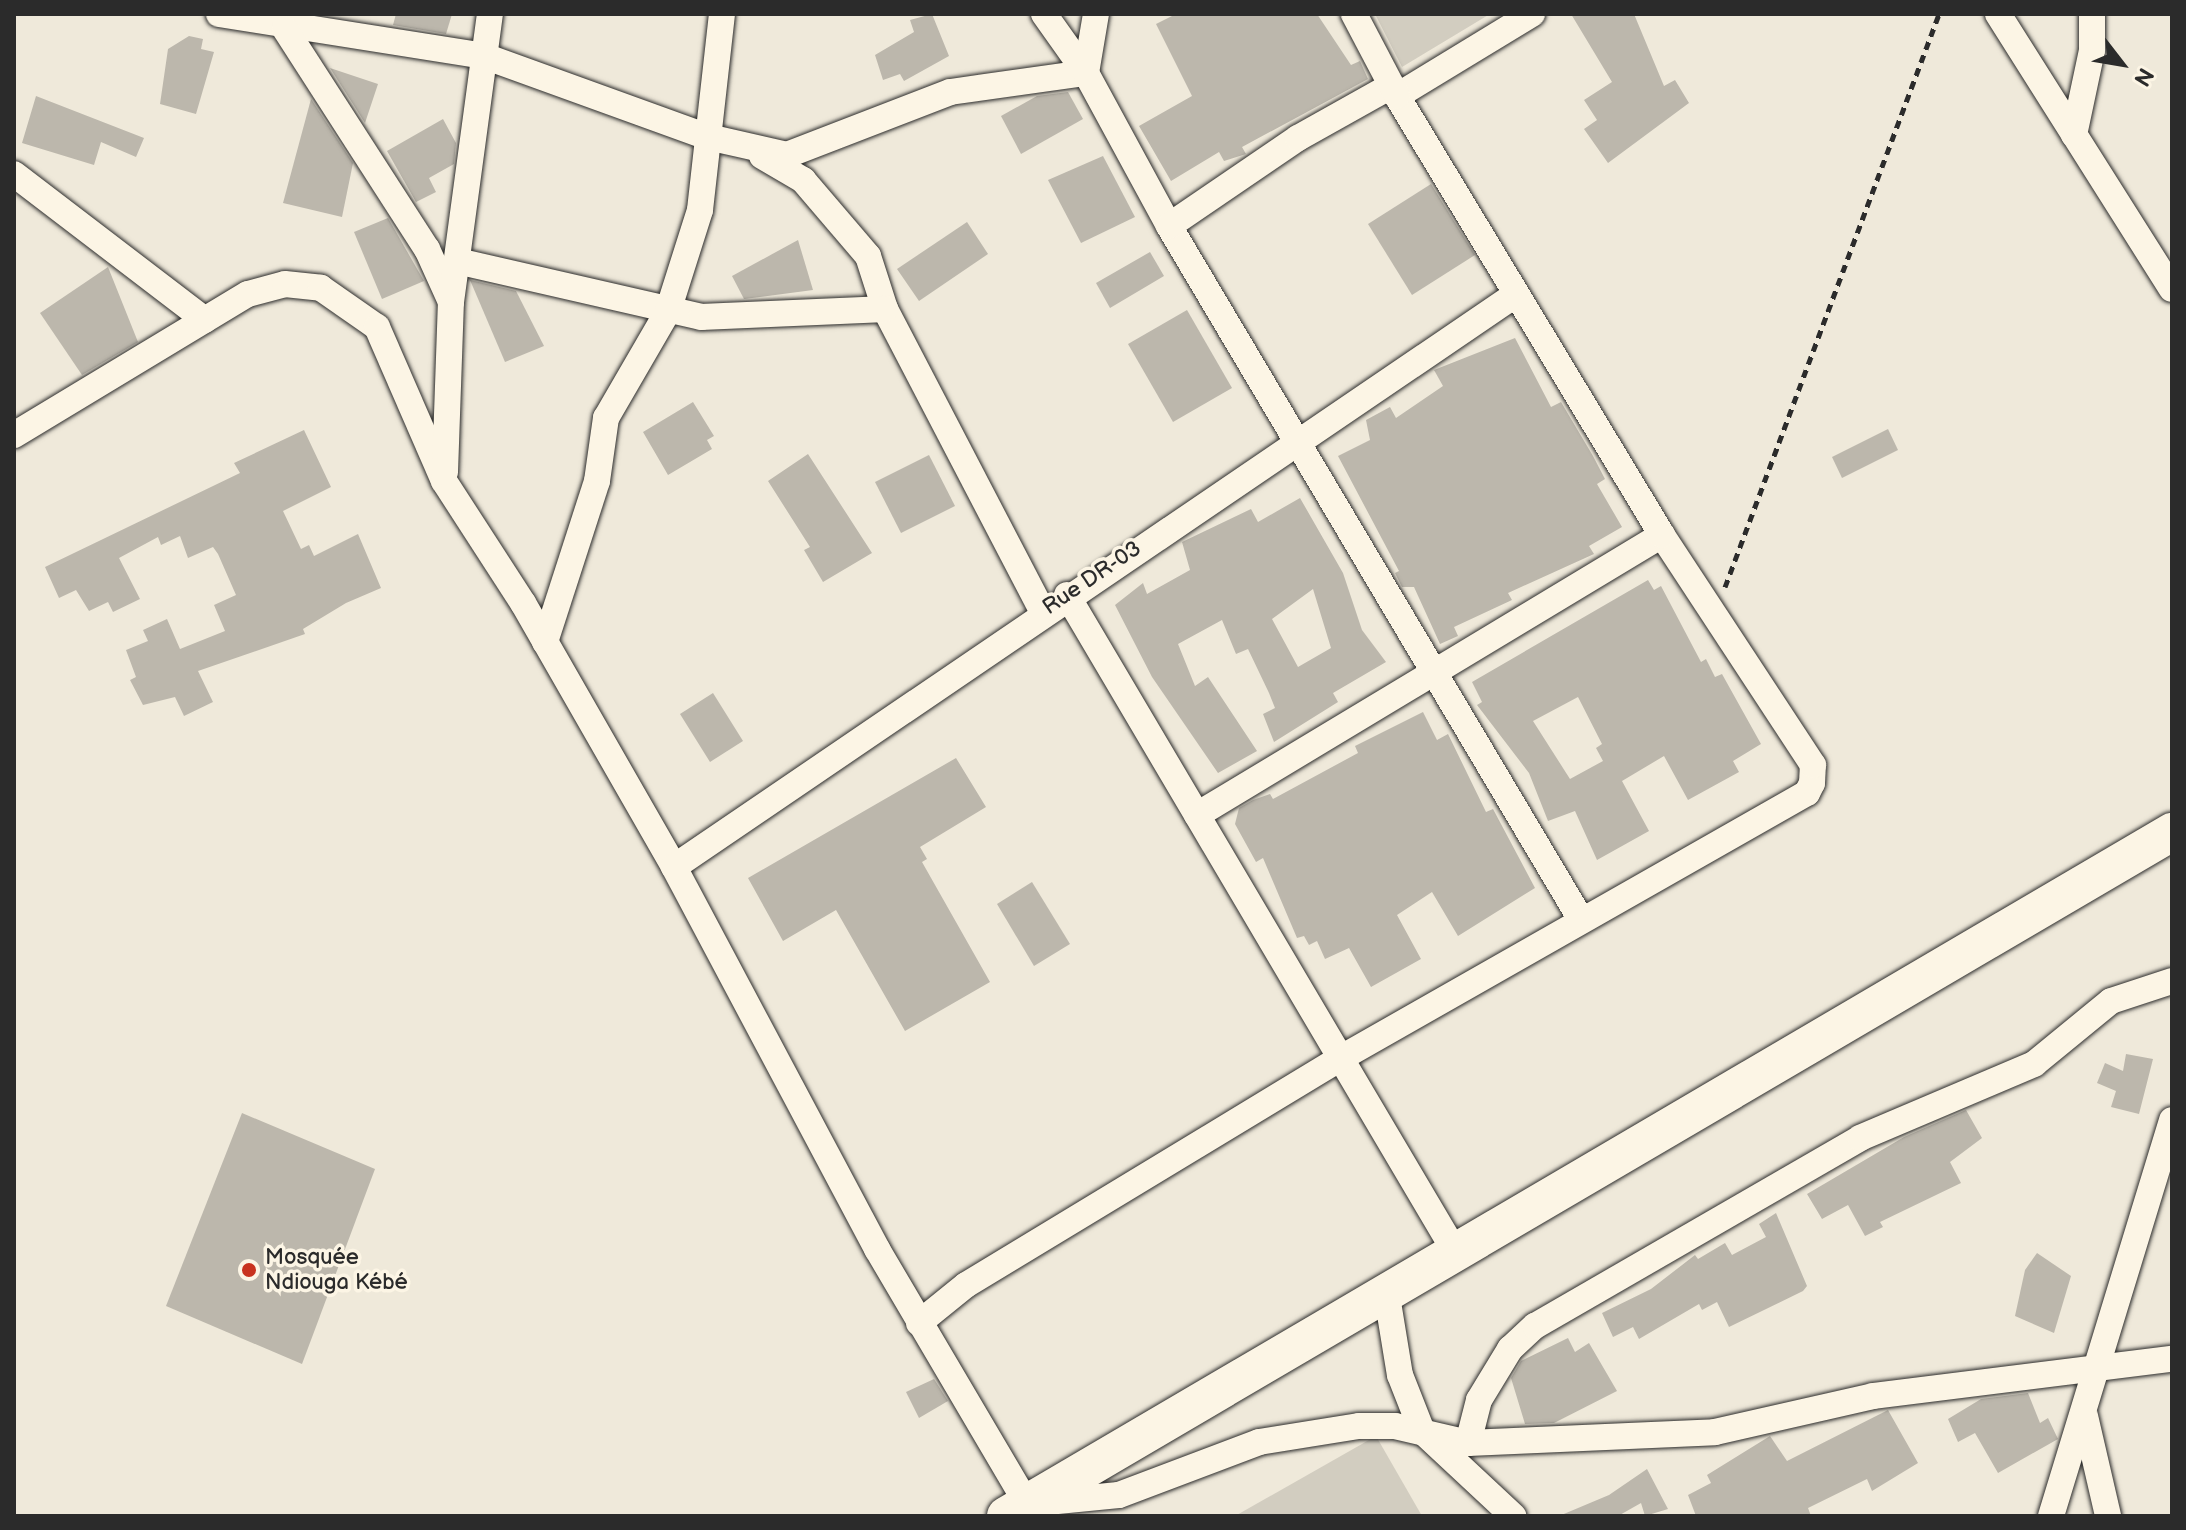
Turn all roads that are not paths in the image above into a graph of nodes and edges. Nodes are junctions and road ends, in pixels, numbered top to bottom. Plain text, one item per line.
1 (219, 14) edge
2 (490, 14) edge
3 (722, 14) edge
4 (1044, 14) edge
5 (1096, 14) edge
6 (1354, 14) edge
7 (1532, 14) edge
8 (1998, 14) edge
9 (2092, 14) edge
10 (285, 29) junction
11 (484, 56) junction
12 (1086, 73) junction
13 (1394, 91) junction
14 (2074, 135) junction
15 (708, 137) junction
16 (748, 148) junction
17 (14, 174) edge
18 (1169, 226) junction
19 (457, 261) junction
20 (2172, 289) edge
21 (1515, 295) junction
22 (451, 302) junction
23 (885, 309) junction
24 (668, 311) junction
25 (205, 320) junction
26 (14, 435) edge
27 (1296, 441) junction
28 (444, 481) junction
29 (1662, 535) junction
30 (1067, 595) junction
31 (1042, 611) junction
32 (545, 642) junction
33 (1434, 672) junction
34 (1197, 815) junction
35 (2172, 832) edge
36 (674, 867) junction
37 (1580, 918) junction
38 (2172, 981) edge
39 (1341, 1058) junction
40 (2172, 1120) edge
41 (1457, 1255) junction
42 (1387, 1296) junction
43 (919, 1323) junction
44 (2172, 1359) edge
45 (2100, 1370) junction
46 (2085, 1416) junction
47 (1422, 1431) junction
48 (1468, 1443) junction
49 (1016, 1510) edge
50 (1513, 1516) edge
51 (2051, 1516) edge
52 (2108, 1516) edge

1 - 10 street
2 - 11 street
3 - 15 street
4 - 12 street
5 - 12 street
6 - 13 street
7 - 13 street
8 - 14 street
9 - 14 street
10 - 11 street
10 - 22 street
11 - 15 street
11 - 19 street
12 - 16 street
12 - 18 street
13 - 18 street
13 - 21 street
14 - 20 street
15 - 16 street
15 - 24 street
16 - 23 street
17 - 25 street
18 - 27 street
19 - 22 street
19 - 24 street
21 - 27 street, Rue DR-03
21 - 29 street
22 - 28 street
23 - 24 street
23 - 31 street
24 - 32 street
25 - 26 street
25 - 28 street
27 - 30 street, Rue DR-03
27 - 33 street
28 - 32 street
29 - 33 street
29 - 37 street
30 - 31 street, Rue DR-03
30 - 34 street
31 - 36 street, Rue DR-03
32 - 36 street
33 - 34 street
33 - 37 street
34 - 39 street
35 - 41 highway
36 - 43 street
37 - 39 street
38 - 48 street
39 - 41 street
39 - 43 street
40 - 45 street
41 - 42 highway
42 - 47 street
42 - 49 highway
43 - 49 street
44 - 45 street
45 - 46 street
45 - 48 street
46 - 51 street
46 - 52 street
47 - 48 street
47 - 49 street
47 - 50 street

